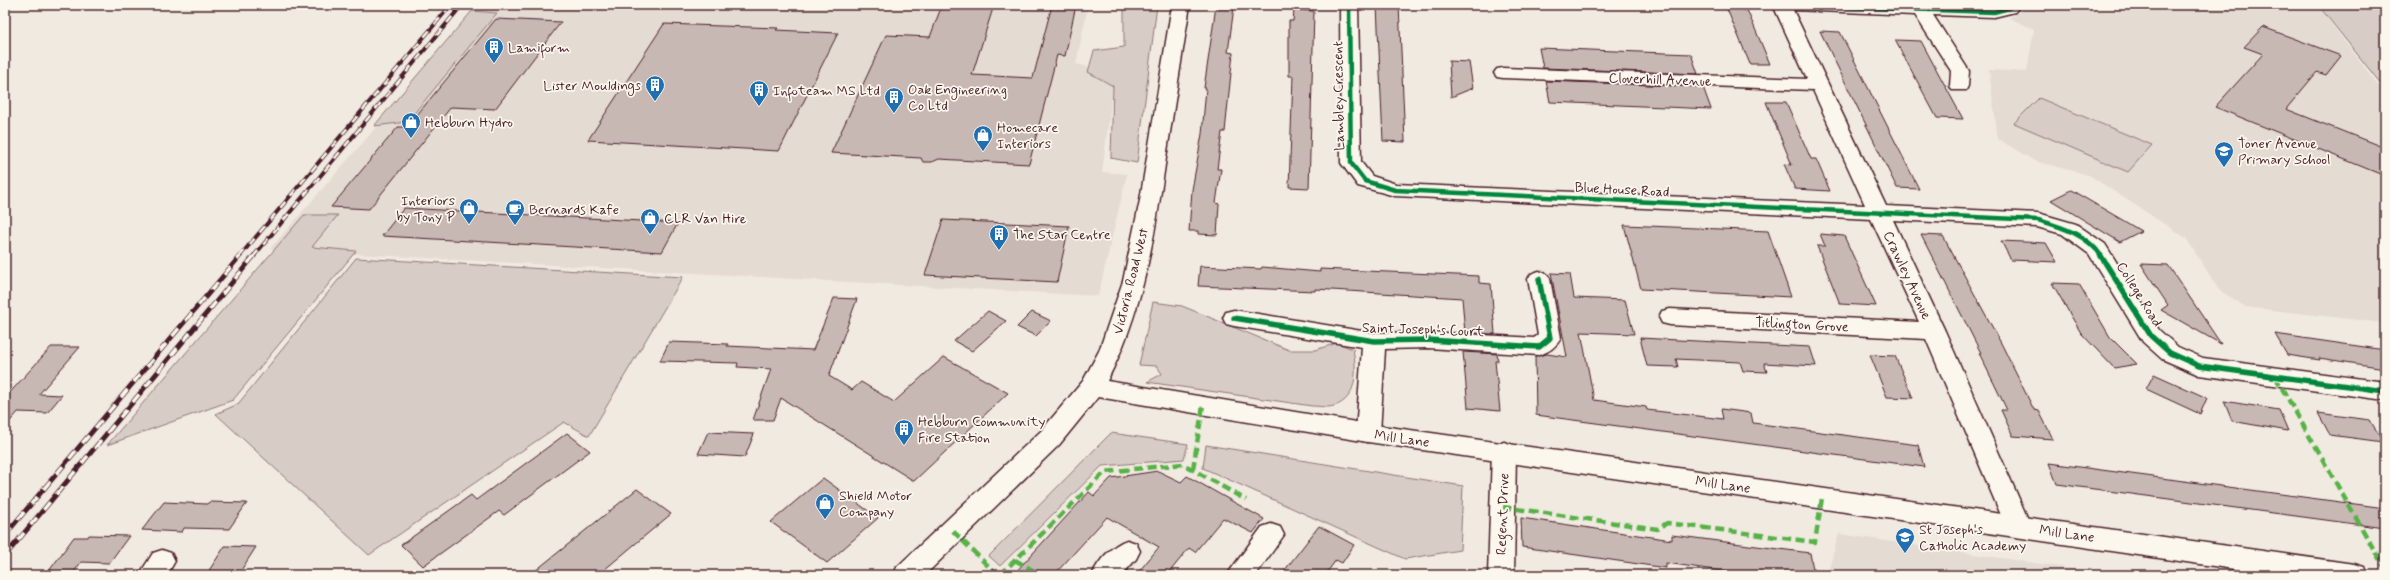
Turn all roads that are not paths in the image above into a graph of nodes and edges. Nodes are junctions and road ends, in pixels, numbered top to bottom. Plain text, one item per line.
1 (1181, 5) edge
2 (1348, 5) edge
3 (1782, 5) edge
4 (2011, 5) edge
5 (1921, 10) junction
6 (1503, 73) dead end
7 (1818, 85) junction
8 (1959, 86) dead end
9 (1365, 181) joint
10 (1880, 213) junction
11 (1539, 279) dead end
12 (1670, 317) dead end
13 (1234, 318) dead end
14 (1934, 331) junction
15 (1374, 341) junction
16 (1092, 387) junction
17 (2385, 391) edge
18 (1368, 433) junction
19 (1504, 452) junction
20 (2018, 526) junction
21 (1271, 535) dead end
22 (1127, 551) dead end
23 (907, 575) edge
24 (1105, 575) edge
25 (1240, 575) edge
26 (1501, 575) edge
27 (2354, 575) edge

1 - 16 street, Victoria Road West
2 - 9 street, Lambley Crescent
3 - 5 street
3 - 7 street, Crawley Avenue
4 - 5 street
5 - 8 street
6 - 7 street, Cloverhill Avenue
7 - 10 street, Crawley Avenue
9 - 10 street, Blue House Road
10 - 14 street, Crawley Avenue
10 - 17 street, College Road
11 - 15 street, Saint Joseph's Court
12 - 14 street, Titlington Grove
13 - 15 street, Saint Joseph's Court
14 - 20 street, Crawley Avenue
15 - 18 street, Saint Joseph's Court
16 - 18 street, Mill Lane
16 - 23 street, Victoria Road West
18 - 19 street, Mill Lane
19 - 20 street, Mill Lane
19 - 26 street, Regent Drive
20 - 27 street, Mill Lane
21 - 25 street
22 - 24 street

